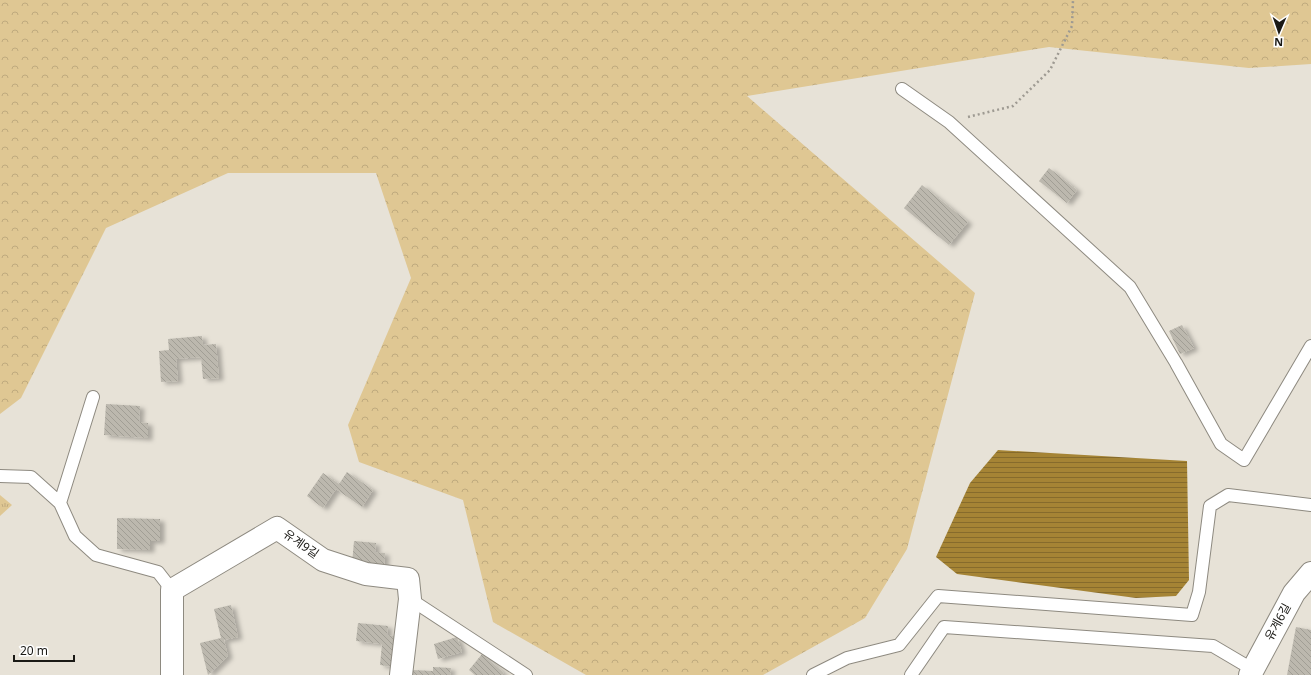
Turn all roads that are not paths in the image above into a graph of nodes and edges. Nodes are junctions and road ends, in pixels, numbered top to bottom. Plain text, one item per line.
1 (902, 88) dead end
2 (1311, 346) edge
3 (93, 397) dead end
4 (0, 476) edge
5 (60, 503) junction
6 (1311, 505) edge
7 (1311, 572) edge
8 (172, 590) junction
9 (410, 600) junction
10 (1251, 672) edge
11 (172, 675) edge
12 (401, 675) edge
13 (526, 675) edge
14 (813, 675) edge
15 (911, 675) edge

1 - 2 lane
3 - 5 lane
4 - 5 lane
5 - 8 lane
6 - 14 lane
7 - 10 street, 유계6길
8 - 9 street, 유계9길
8 - 11 street
9 - 12 street, 유계9길
9 - 13 lane
10 - 15 lane

